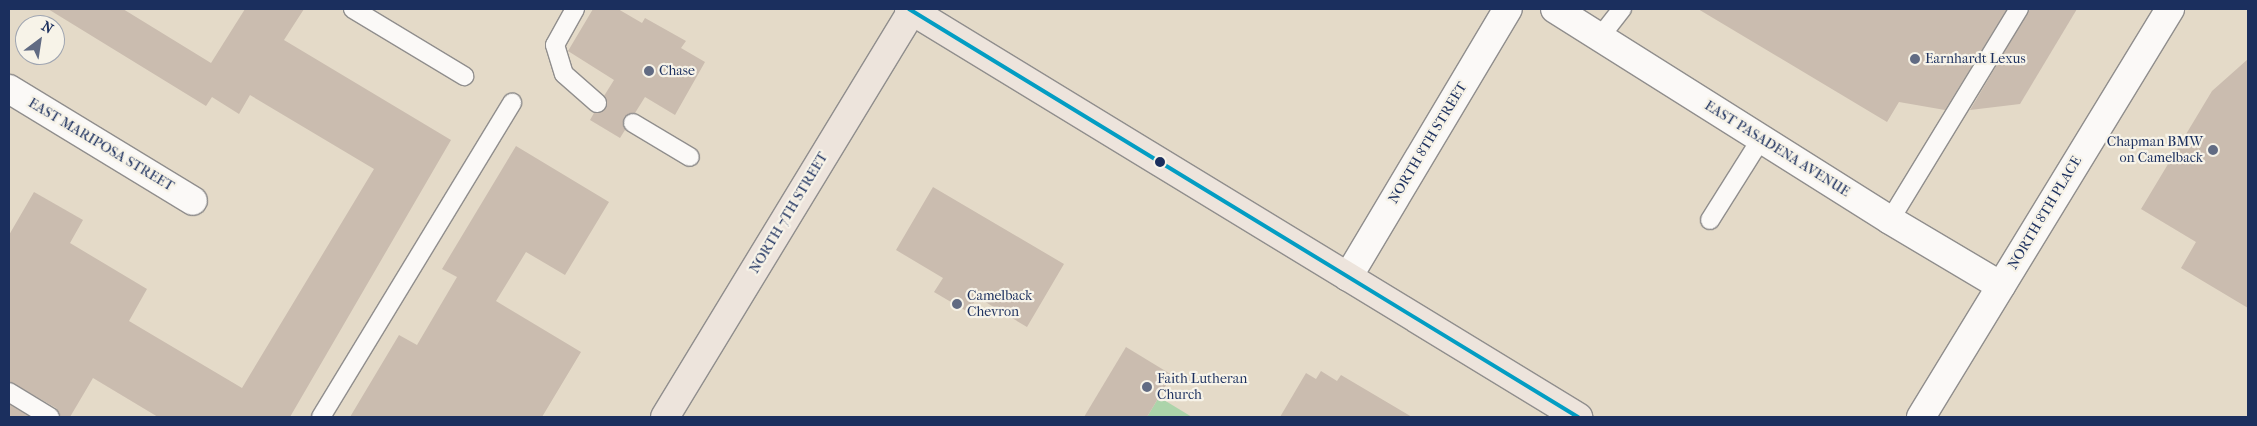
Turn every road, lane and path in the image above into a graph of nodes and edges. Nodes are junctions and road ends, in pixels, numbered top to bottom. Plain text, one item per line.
1 (353, 9) edge
2 (576, 9) edge
3 (911, 9) edge
4 (1508, 9) edge
5 (1556, 9) edge
6 (1622, 9) edge
7 (2019, 9) edge
8 (2170, 9) edge
9 (1600, 37) junction
10 (464, 76) dead end
11 (9, 89) edge
12 (512, 103) dead end
13 (597, 103) dead end
14 (633, 123) dead end
15 (1761, 139) junction
16 (690, 158) dead end
17 (194, 201) dead end
18 (1710, 220) dead end
19 (1890, 220) junction
20 (1348, 277) junction
21 (2001, 286) junction
22 (9, 392) edge
23 (50, 417) edge
24 (321, 417) edge
25 (665, 417) edge
26 (1578, 417) edge
27 (1921, 417) edge

1 - 10 lane
2 - 13 lane
3 - 20 main road
3 - 25 main road, NORTH 7TH STREET
4 - 20 street, NORTH 8TH STREET
5 - 9 street, EAST PASADENA AVENUE
6 - 9 lane
7 - 19 lane
8 - 21 street, NORTH 8TH PLACE
9 - 15 street, EAST PASADENA AVENUE
11 - 17 street, EAST MARIPOSA STREET
12 - 24 lane
14 - 16 lane
15 - 18 lane
15 - 19 street, EAST PASADENA AVENUE
19 - 21 street, EAST PASADENA AVENUE
20 - 26 main road
21 - 27 street, NORTH 8TH PLACE
22 - 23 lane

